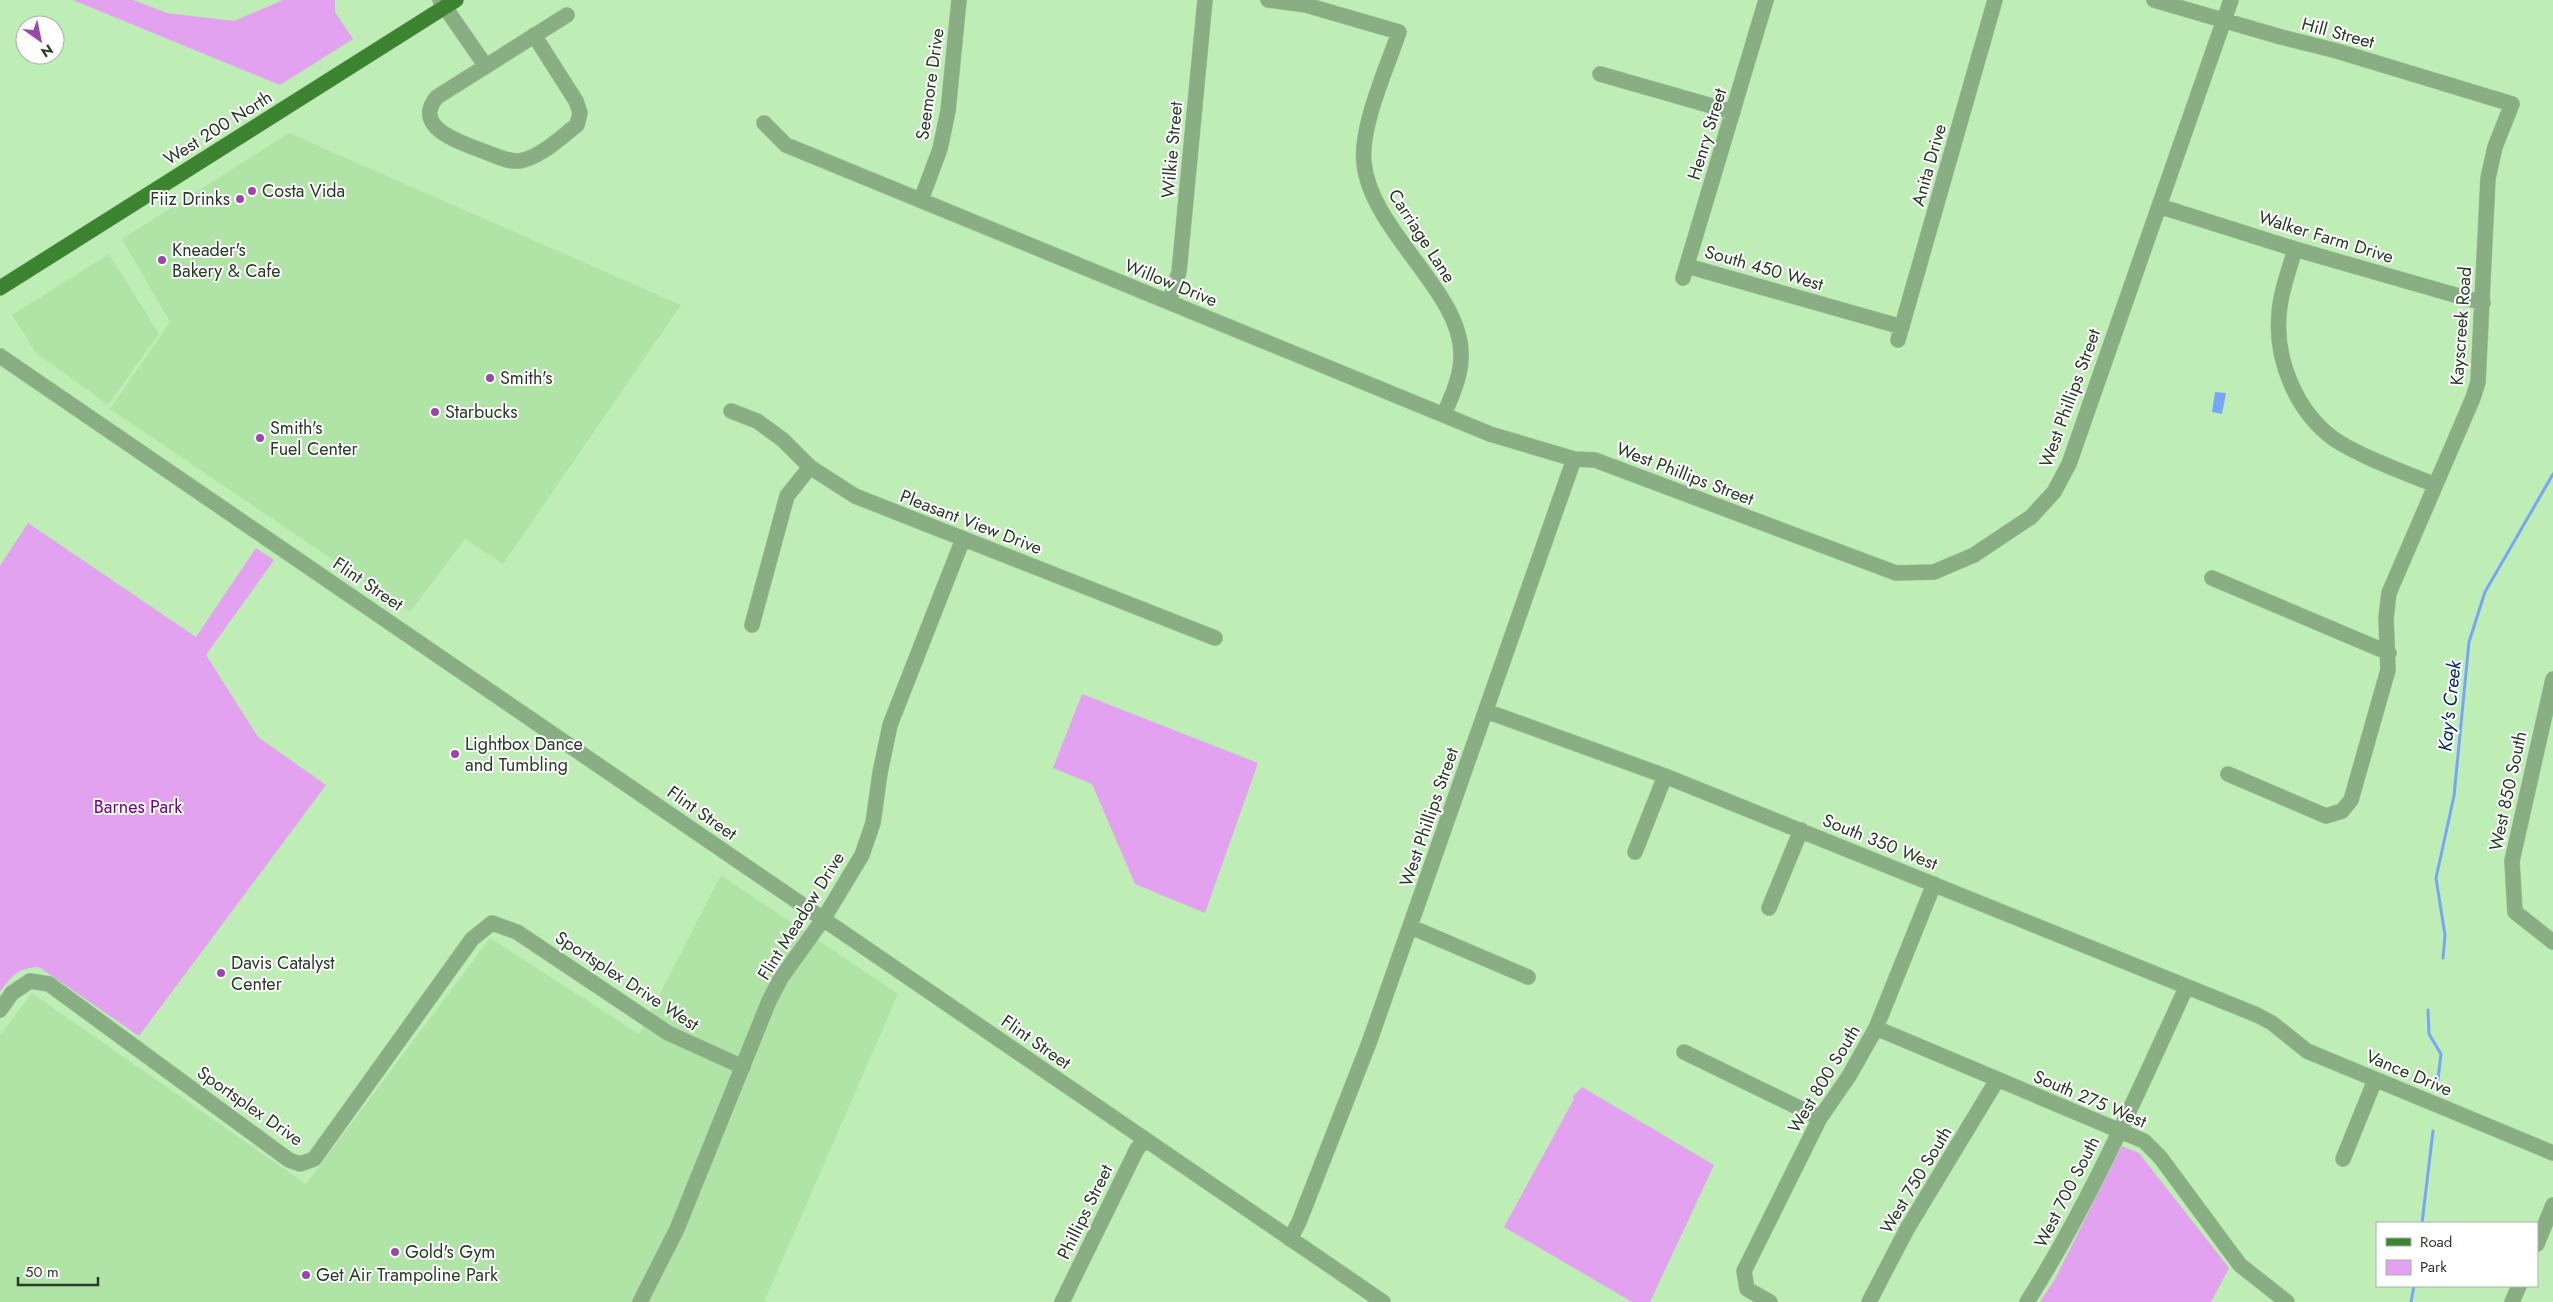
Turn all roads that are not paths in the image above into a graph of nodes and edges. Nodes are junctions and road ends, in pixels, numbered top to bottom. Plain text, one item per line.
1 (959, 0) edge
2 (1205, 0) edge
3 (1268, 0) edge
4 (1766, 0) edge
5 (1995, 0) edge
6 (2154, 0) edge
7 (2231, 0) edge
8 (447, 2) edge
9 (567, 15) dead end
10 (2224, 20) junction
11 (534, 35) junction
12 (485, 65) junction
13 (1600, 74) dead end
14 (2512, 104) joint
15 (1733, 112) junction
16 (764, 123) dead end
17 (921, 200) junction
18 (2159, 206) junction
19 (2295, 249) junction
20 (1685, 272) joint
21 (0, 288) edge
22 (1169, 302) junction
23 (2483, 303) junction
24 (1900, 333) joint
25 (0, 356) edge
26 (731, 411) dead end
27 (1444, 415) junction
28 (1574, 460) junction
29 (810, 467) junction
30 (2435, 485) junction
31 (963, 539) junction
32 (2212, 578) dead end
33 (752, 625) dead end
34 (1215, 638) dead end
35 (2389, 653) junction
36 (2553, 679) edge
37 (1486, 711) junction
38 (2548, 715) edge
39 (2228, 774) dead end
40 (1665, 776) junction
41 (1800, 830) junction
42 (1635, 852) dead end
43 (1934, 884) junction
44 (1769, 908) dead end
45 (824, 918) junction
46 (492, 923) joint
47 (1411, 927) junction
48 (2553, 942) edge
49 (1528, 977) dead end
50 (2186, 988) junction
51 (0, 1010) edge
52 (2257, 1015) joint
53 (1876, 1028) junction
54 (1684, 1052) dead end
55 (743, 1067) junction
56 (1997, 1080) junction
57 (2376, 1080) junction
58 (1820, 1118) junction
59 (2120, 1129) junction
60 (1145, 1140) junction
61 (2553, 1153) edge
62 (2343, 1159) dead end
63 (2553, 1205) edge
64 (1290, 1239) junction
65 (2538, 1242) edge
66 (2519, 1287) edge
67 (640, 1302) edge
68 (1062, 1302) edge
69 (1383, 1302) edge
70 (1770, 1302) edge
71 (1869, 1302) edge
72 (2027, 1302) edge
73 (2288, 1302) edge
74 (2512, 1302) edge

1 - 17 street, Seemore Drive
2 - 22 street, Wilkie Street
3 - 27 street, Carriage Lane
4 - 15 street, Henry Street
5 - 24 street, Anita Drive
6 - 10 street, Hill Street
7 - 10 street, West Phillips Street
8 - 12 street
8 - 21 main road, West 200 North
9 - 11 street
10 - 14 street, Hill Street
10 - 18 street, West Phillips Street
11 - 12 street
11 - 12 street
13 - 15 street
14 - 23 street, Kayscreek Road
15 - 20 street, Henry Street
16 - 17 street, Willow Drive
17 - 22 street, Willow Drive
18 - 19 street, Walker Farm Drive
18 - 28 street, West Phillips Street
19 - 23 street, Walker Farm Drive
19 - 30 street
20 - 24 street, South 450 West
22 - 27 street, Willow Drive
23 - 30 street, Kayscreek Road
25 - 45 street, Flint Street
26 - 29 street, Pleasant View Drive
27 - 28 street, Willow Drive
28 - 37 street, West Phillips Street
29 - 31 street, Pleasant View Drive
29 - 33 street
30 - 35 street, Kayscreek Road
31 - 34 street, Pleasant View Drive
31 - 45 street, Flint Meadow Drive
32 - 35 street
35 - 39 street, Kayscreek Road
36 - 38 street, West 850 South
37 - 40 street, South 350 West
37 - 47 street, West Phillips Street
38 - 48 street, West 850 South
40 - 41 street, South 350 West
40 - 42 street
41 - 43 street, South 350 West
41 - 44 street
43 - 50 street, South 350 West
43 - 53 street, West 800 South
45 - 55 street, Flint Meadow Drive
45 - 60 street, Flint Street
46 - 51 street, Sportsplex Drive
46 - 55 street, Sportsplex Drive West
47 - 49 street
47 - 64 street, West Phillips Street
50 - 52 street, South 350 West
50 - 59 street, West 700 South
52 - 57 street, Vance Drive
53 - 56 street, South 275 West
53 - 58 street, West 800 South
54 - 58 street
55 - 67 street, Flint Meadow Drive
56 - 59 street, South 275 West
56 - 71 street, West 750 South
57 - 61 street, Vance Drive
57 - 62 street
58 - 70 street, West 800 South
59 - 72 street, West 700 South
59 - 73 street, South 275 West
60 - 64 street, Flint Street
60 - 68 street, Phillips Street
63 - 65 street
64 - 69 street, Flint Street
66 - 74 street

